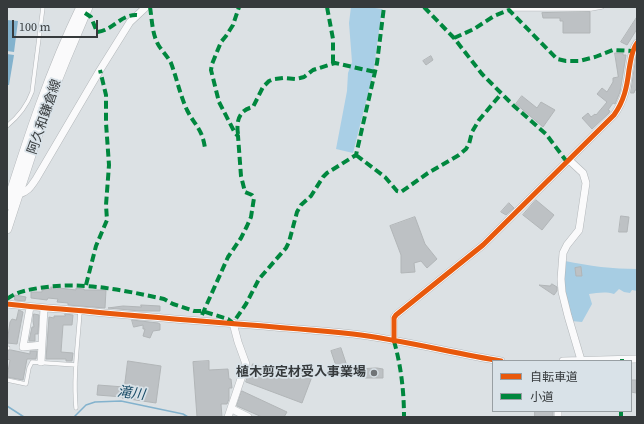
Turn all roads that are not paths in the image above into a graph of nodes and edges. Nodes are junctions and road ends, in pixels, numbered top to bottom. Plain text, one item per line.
1 (43, 7) edge
2 (81, 7) edge
3 (88, 7) edge
4 (146, 7) edge
5 (602, 7) edge
6 (510, 10) dead end
7 (637, 43) edge
8 (7, 126) edge
9 (569, 160) junction
10 (19, 194) junction
11 (7, 206) edge
12 (7, 229) edge
13 (7, 304) edge
14 (30, 307) junction
15 (44, 308) junction
16 (80, 311) junction
17 (233, 323) junction
18 (394, 341) junction
19 (42, 345) junction
20 (637, 359) edge
21 (496, 360) edge
22 (581, 360) joint
23 (41, 362) junction
24 (76, 365) junction
25 (7, 380) edge
26 (76, 408) dead end
27 (232, 409) junction
28 (228, 417) edge
29 (248, 417) edge

1 - 8 lane
2 - 11 main road, 阿久和鎌倉線
3 - 10 main road, 阿久和鎌倉線
4 - 10 street
5 - 6 lane
7 - 9 street
9 - 18 street
9 - 22 street
10 - 12 main road, 阿久和鎌倉線
13 - 14 street
14 - 15 street
14 - 19 street
15 - 16 street
15 - 19 street
16 - 17 street
16 - 24 lane
17 - 18 street
17 - 27 street
18 - 21 street
19 - 23 street
20 - 22 street
23 - 24 lane
23 - 25 lane
24 - 26 lane
27 - 28 street
27 - 29 street

